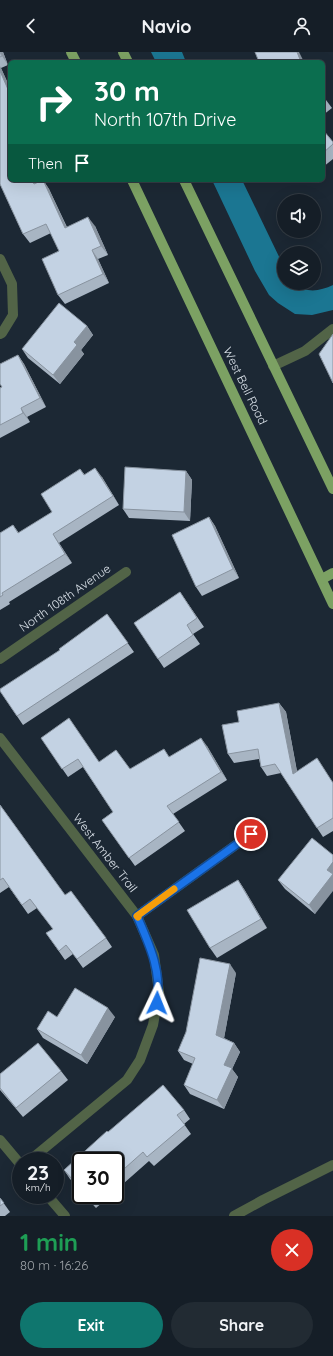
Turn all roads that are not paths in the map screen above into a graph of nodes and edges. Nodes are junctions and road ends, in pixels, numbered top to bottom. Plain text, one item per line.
1 (133, 182) edge
2 (185, 182) edge
3 (0, 258) edge
4 (333, 329) edge
5 (0, 334) edge
6 (273, 366) junction
7 (333, 489) edge
8 (126, 572) dead end
9 (333, 573) edge
10 (322, 579) junction
11 (333, 604) edge
12 (0, 659) edge
13 (0, 738) edge
14 (251, 834) dead end
15 (137, 916) junction
16 (0, 1140) edge
17 (40, 1152) edge
18 (12, 1154) edge
19 (333, 1165) edge
20 (55, 1204) edge
21 (66, 1216) edge
22 (234, 1216) edge

1 - 10 main road, West Bell Road
2 - 6 main road
3 - 5 street
4 - 6 street
6 - 7 main road
8 - 12 street, North 108th Avenue
9 - 10 main road
10 - 11 main road, West Bell Road
13 - 15 street, West Amber Trail
14 - 15 street
15 - 17 street, West Amber Trail
16 - 18 street
19 - 22 street
20 - 21 street

